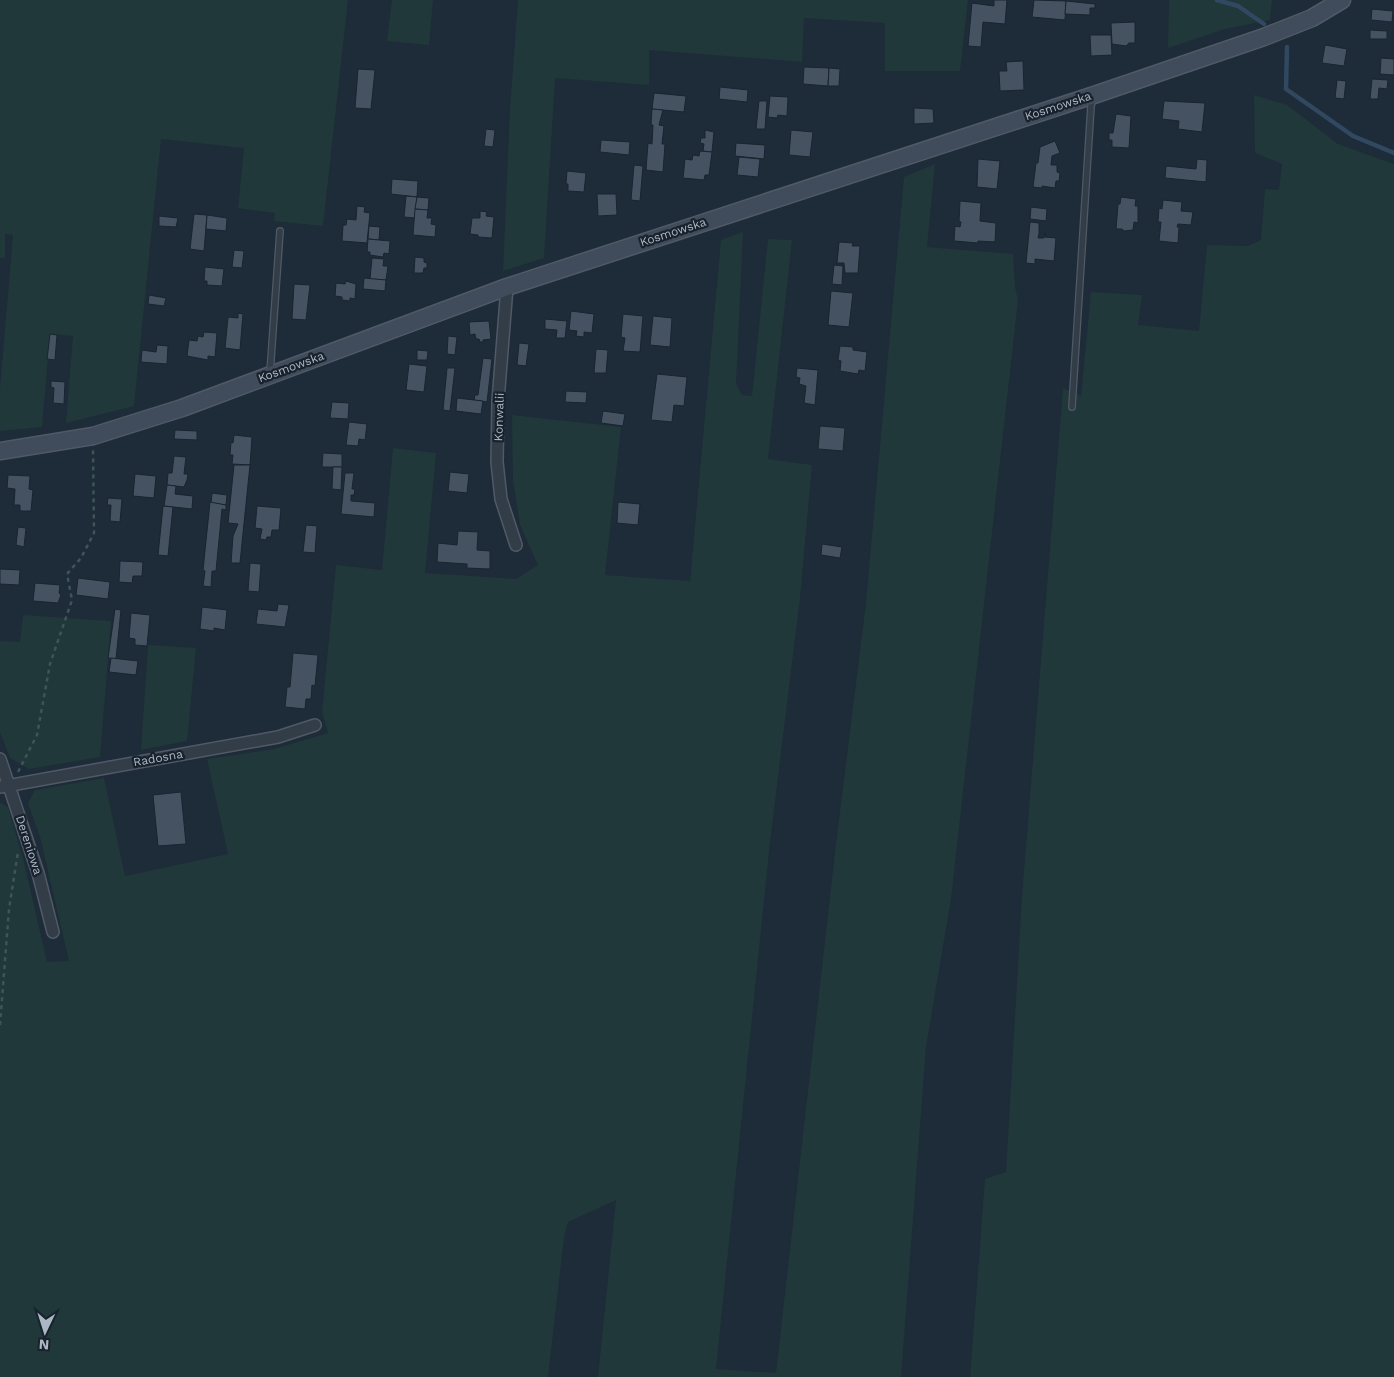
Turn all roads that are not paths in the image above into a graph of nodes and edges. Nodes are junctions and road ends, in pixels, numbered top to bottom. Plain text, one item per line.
1 (1342, 0) edge
2 (1094, 95) junction
3 (280, 231) dead end
4 (507, 287) junction
5 (270, 375) junction
6 (1072, 408) dead end
7 (0, 451) edge
8 (516, 545) dead end
9 (315, 725) dead end
10 (0, 759) edge
11 (5, 786) edge
12 (53, 932) dead end

1 - 2 street, Kosmowska
2 - 4 street, Kosmowska
2 - 6 lane
3 - 5 lane
4 - 5 street, Kosmowska
4 - 8 street, Konwalii
5 - 7 street, Kosmowska
9 - 11 street, Radosna
10 - 11 street, Dereniowa
11 - 12 street, Dereniowa

